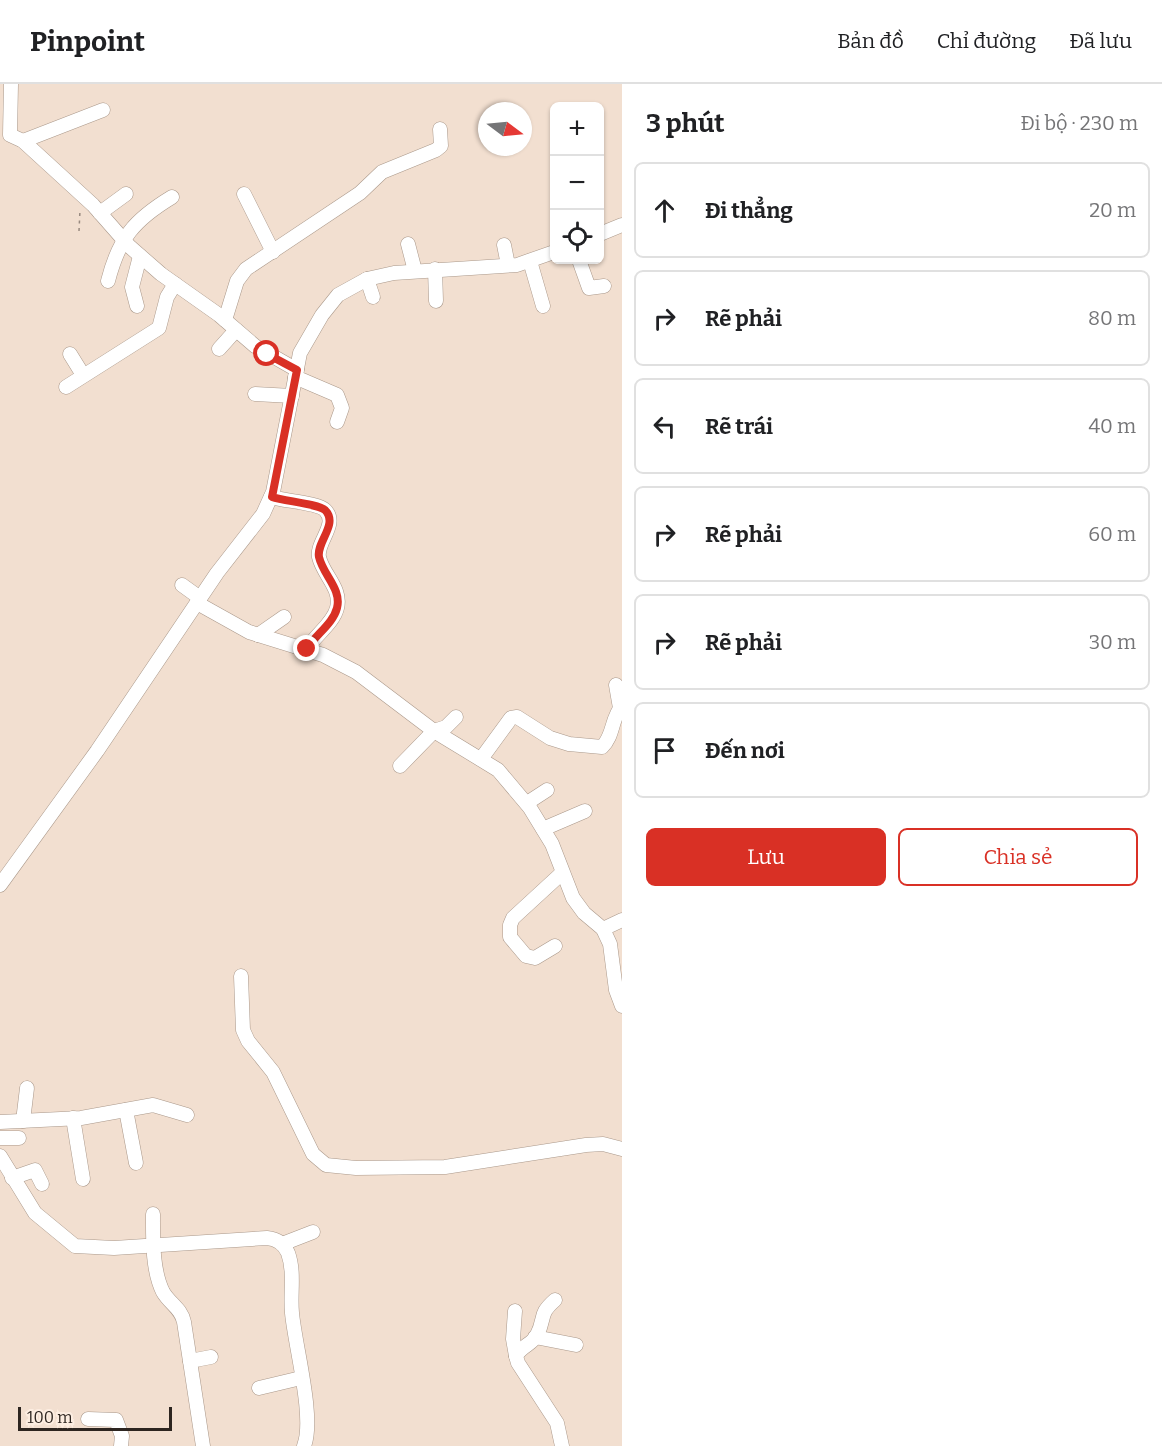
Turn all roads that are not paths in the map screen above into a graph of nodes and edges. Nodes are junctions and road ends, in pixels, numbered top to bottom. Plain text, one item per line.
1 (11, 84) edge
2 (103, 110) dead end
3 (440, 129) dead end
4 (5, 134) edge
5 (23, 141) junction
6 (126, 194) dead end
7 (244, 194) dead end
8 (172, 197) dead end
9 (100, 213) junction
10 (622, 225) edge
11 (604, 232) edge
12 (123, 239) junction
13 (408, 244) dead end
14 (504, 245) dead end
15 (273, 252) junction
16 (550, 254) edge
17 (140, 256) junction
18 (530, 261) junction
19 (580, 264) edge
20 (508, 265) junction
21 (435, 269) junction
22 (415, 271) junction
23 (368, 279) junction
24 (108, 281) dead end
25 (175, 284) junction
26 (604, 286) dead end
27 (373, 297) dead end
28 (436, 301) dead end
29 (137, 306) dead end
30 (543, 306) dead end
31 (225, 320) junction
32 (236, 330) junction
33 (219, 349) dead end
34 (70, 354) dead end
35 (296, 373) junction
36 (83, 375) junction
37 (66, 387) dead end
38 (255, 393) dead end
39 (292, 396) junction
40 (337, 422) dead end
41 (273, 489) junction
42 (182, 585) dead end
43 (199, 600) junction
44 (284, 617) dead end
45 (258, 634) junction
46 (307, 649) junction
47 (616, 686) dead end
48 (621, 707) edge
49 (456, 717) dead end
50 (434, 731) junction
51 (481, 759) junction
52 (400, 766) dead end
53 (547, 790) dead end
54 (527, 803) junction
55 (585, 811) dead end
56 (543, 829) junction
57 (562, 873) junction
58 (0, 885) edge
59 (622, 920) edge
60 (603, 929) junction
61 (555, 946) dead end
62 (617, 964) edge
63 (241, 976) dead end
64 (622, 1006) edge
65 (27, 1088) dead end
66 (126, 1110) junction
67 (187, 1115) dead end
68 (73, 1118) junction
69 (22, 1121) junction
70 (0, 1122) edge
71 (0, 1138) edge
72 (19, 1138) dead end
73 (622, 1149) edge
74 (0, 1156) edge
75 (136, 1164) dead end
76 (12, 1178) junction
77 (83, 1179) dead end
78 (42, 1184) dead end
79 (153, 1214) dead end
80 (313, 1232) dead end
81 (282, 1244) junction
82 (153, 1246) junction
83 (555, 1300) dead end
84 (515, 1311) dead end
85 (536, 1337) junction
86 (576, 1345) dead end
87 (516, 1356) junction
88 (211, 1357) dead end
89 (189, 1361) junction
90 (301, 1378) junction
91 (259, 1388) dead end
92 (88, 1419) dead end
93 (121, 1446) edge
94 (203, 1446) edge
95 (304, 1446) edge
96 (562, 1446) edge

1 - 4 street
2 - 5 street
3 - 15 street
4 - 5 street
5 - 9 street
6 - 9 street
7 - 15 street
8 - 12 street
9 - 12 street
10 - 11 street
12 - 17 street
12 - 24 street
13 - 22 street
14 - 20 street
15 - 31 street
16 - 18 street
17 - 25 street
17 - 29 street
18 - 20 street
18 - 30 street
19 - 26 street
20 - 21 street
21 - 22 street
21 - 28 street
22 - 23 street
23 - 27 street
23 - 35 street
25 - 31 street
25 - 36 street
31 - 32 street
32 - 33 street
32 - 35 street
34 - 36 street
35 - 39 street
35 - 40 street
36 - 37 street
38 - 39 street
39 - 41 street
41 - 43 street
41 - 46 street
42 - 43 street
43 - 45 street
43 - 58 street
44 - 45 street
45 - 46 street
46 - 50 street
47 - 48 street
48 - 51 street
49 - 50 street
50 - 51 street
50 - 52 street
51 - 54 street
53 - 54 street
54 - 56 street
55 - 56 street
56 - 57 street
57 - 60 street
57 - 61 street
59 - 60 street
60 - 62 street
62 - 64 street
63 - 73 street
65 - 69 street
66 - 67 street
66 - 68 street
66 - 75 street
68 - 69 street
68 - 77 street
69 - 70 street
71 - 72 street
74 - 76 street
76 - 78 street
76 - 82 street
79 - 82 street
80 - 81 street
81 - 82 street
81 - 90 street
82 - 89 street
83 - 85 street
84 - 87 street
85 - 86 street
85 - 87 street
87 - 96 street
88 - 89 street
89 - 94 street
90 - 91 street
90 - 95 street
92 - 93 street

